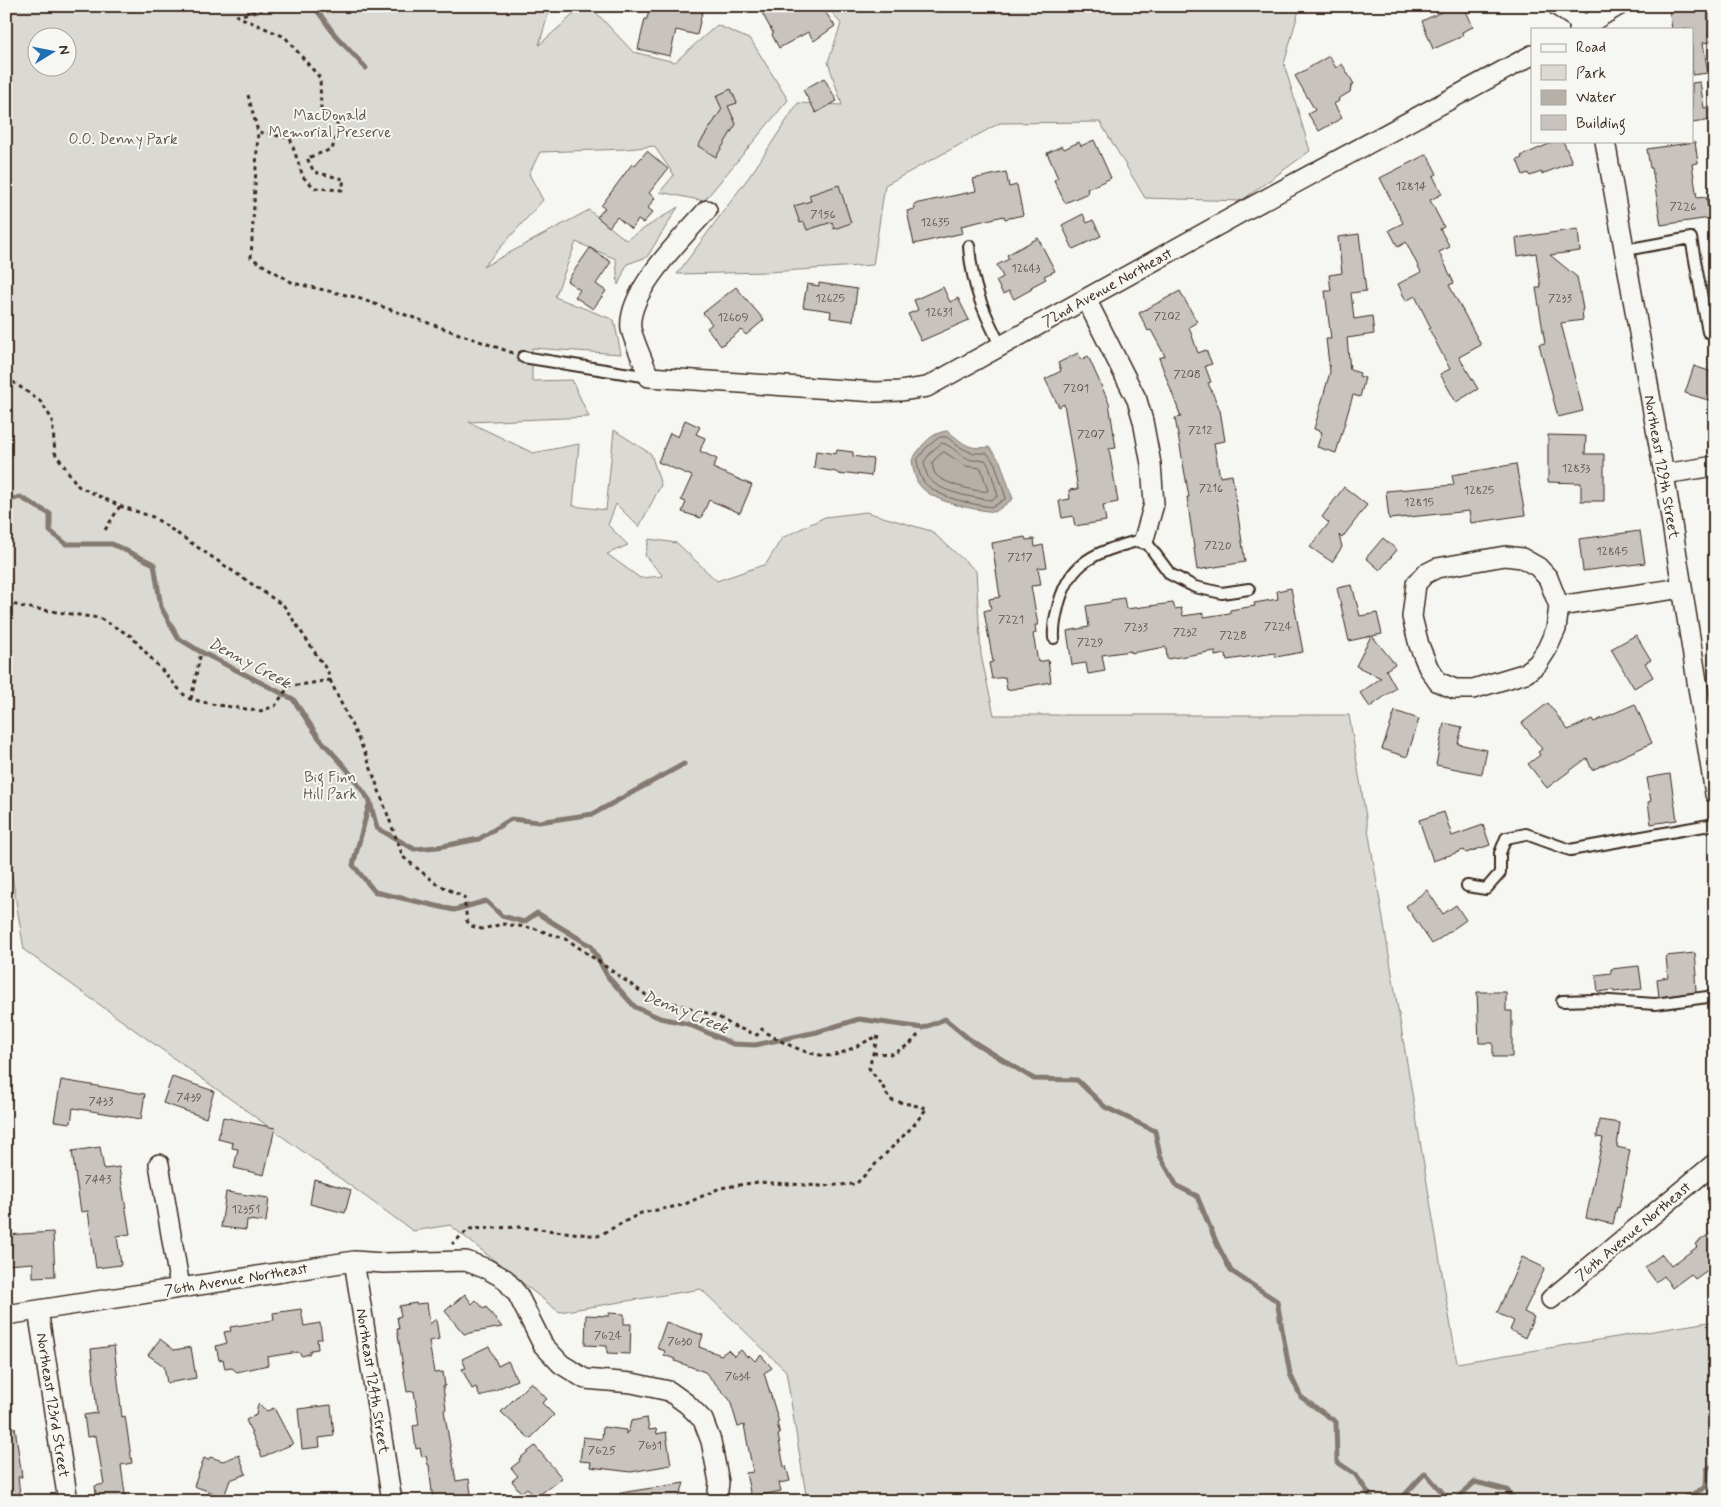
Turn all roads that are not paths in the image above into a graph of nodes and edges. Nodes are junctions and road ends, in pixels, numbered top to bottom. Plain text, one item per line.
1 (1557, 6) edge
2 (1618, 6) edge
3 (1583, 28) edge
4 (1531, 55) edge
5 (1606, 142) edge
6 (707, 210) dead end
7 (969, 246) dead end
8 (1624, 250) junction
9 (1086, 299) junction
10 (1708, 332) dead end
11 (1001, 347) junction
12 (523, 356) road end
13 (649, 376) junction
14 (1715, 466) edge
15 (1664, 474) junction
16 (1144, 539) junction
17 (1682, 588) junction
18 (1249, 589) dead end
19 (1560, 606) junction
20 (1054, 638) dead end
21 (1706, 694) edge
22 (1715, 794) edge
23 (1715, 824) edge
24 (1467, 886) dead end
25 (1715, 996) edge
26 (1562, 1000) dead end
27 (1715, 1163) edge
28 (159, 1164) dead end
29 (354, 1261) junction
30 (180, 1287) junction
31 (1552, 1299) dead end
32 (38, 1310) junction
33 (6, 1315) edge
34 (68, 1501) edge
35 (392, 1501) edge
36 (717, 1501) edge

1 - 3 street
2 - 3 street
4 - 9 street, 72nd Avenue Northeast
5 - 8 street, Northeast 129th Street
6 - 13 street
7 - 11 lane
8 - 10 lane
8 - 15 street, Northeast 129th Street
9 - 11 street, 72nd Avenue Northeast
9 - 16 street
11 - 13 street, 72nd Avenue Northeast
12 - 13 lane
14 - 15 street
15 - 17 street, Northeast 129th Street
16 - 18 lane
16 - 20 lane
17 - 19 street
17 - 21 street, Northeast 129th Street
19 - 19 street
21 - 22 street, Northeast 129th Street
23 - 24 lane
25 - 26 lane
27 - 31 street, 76th Avenue Northeast
28 - 30 street
29 - 30 street, 76th Avenue Northeast
29 - 35 street, Northeast 124th Street
29 - 36 street, 76th Avenue Northeast
30 - 32 street, 76th Avenue Northeast
32 - 33 street, 76th Avenue Northeast
32 - 34 street, Northeast 123rd Street

